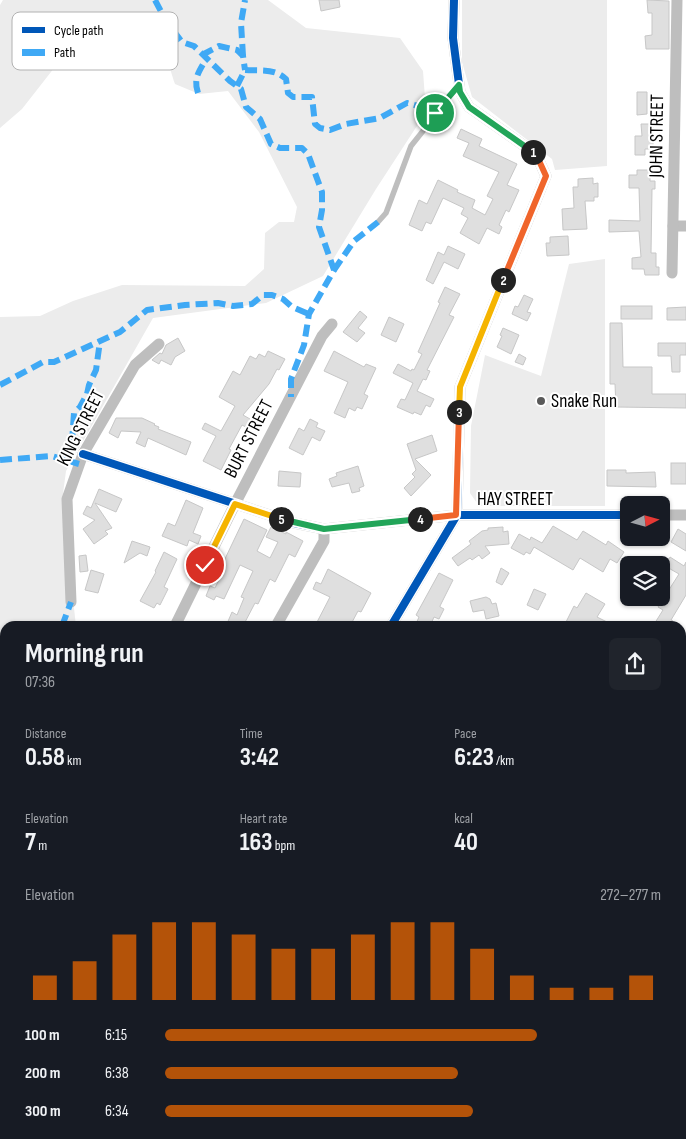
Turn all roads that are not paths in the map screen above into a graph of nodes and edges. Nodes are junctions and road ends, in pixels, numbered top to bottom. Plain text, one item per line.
1 (454, 0) edge
2 (676, 0) edge
3 (460, 89) junction
4 (378, 222) dead end
5 (673, 226) junction
6 (686, 226) edge
7 (672, 273) dead end
8 (332, 324) dead end
9 (159, 344) dead end
10 (83, 454) junction
11 (235, 504) junction
12 (456, 515) junction
13 (620, 515) edge
14 (670, 515) edge
15 (686, 515) edge
16 (324, 529) junction
17 (71, 602) dead end
18 (177, 621) edge
19 (279, 621) edge
20 (394, 621) edge

1 - 3 street
2 - 5 street, JOHN STREET
3 - 4 lane
3 - 12 street
5 - 6 street
5 - 7 street, JOHN STREET
8 - 11 street, BURT STREET
9 - 10 street, KING STREET
10 - 11 street, HAY STREET
10 - 17 street, KING STREET
11 - 16 street, HAY STREET
11 - 18 street, BURT STREET
12 - 13 street, HAY STREET
12 - 16 street, HAY STREET
12 - 20 street
14 - 15 street
16 - 19 street

